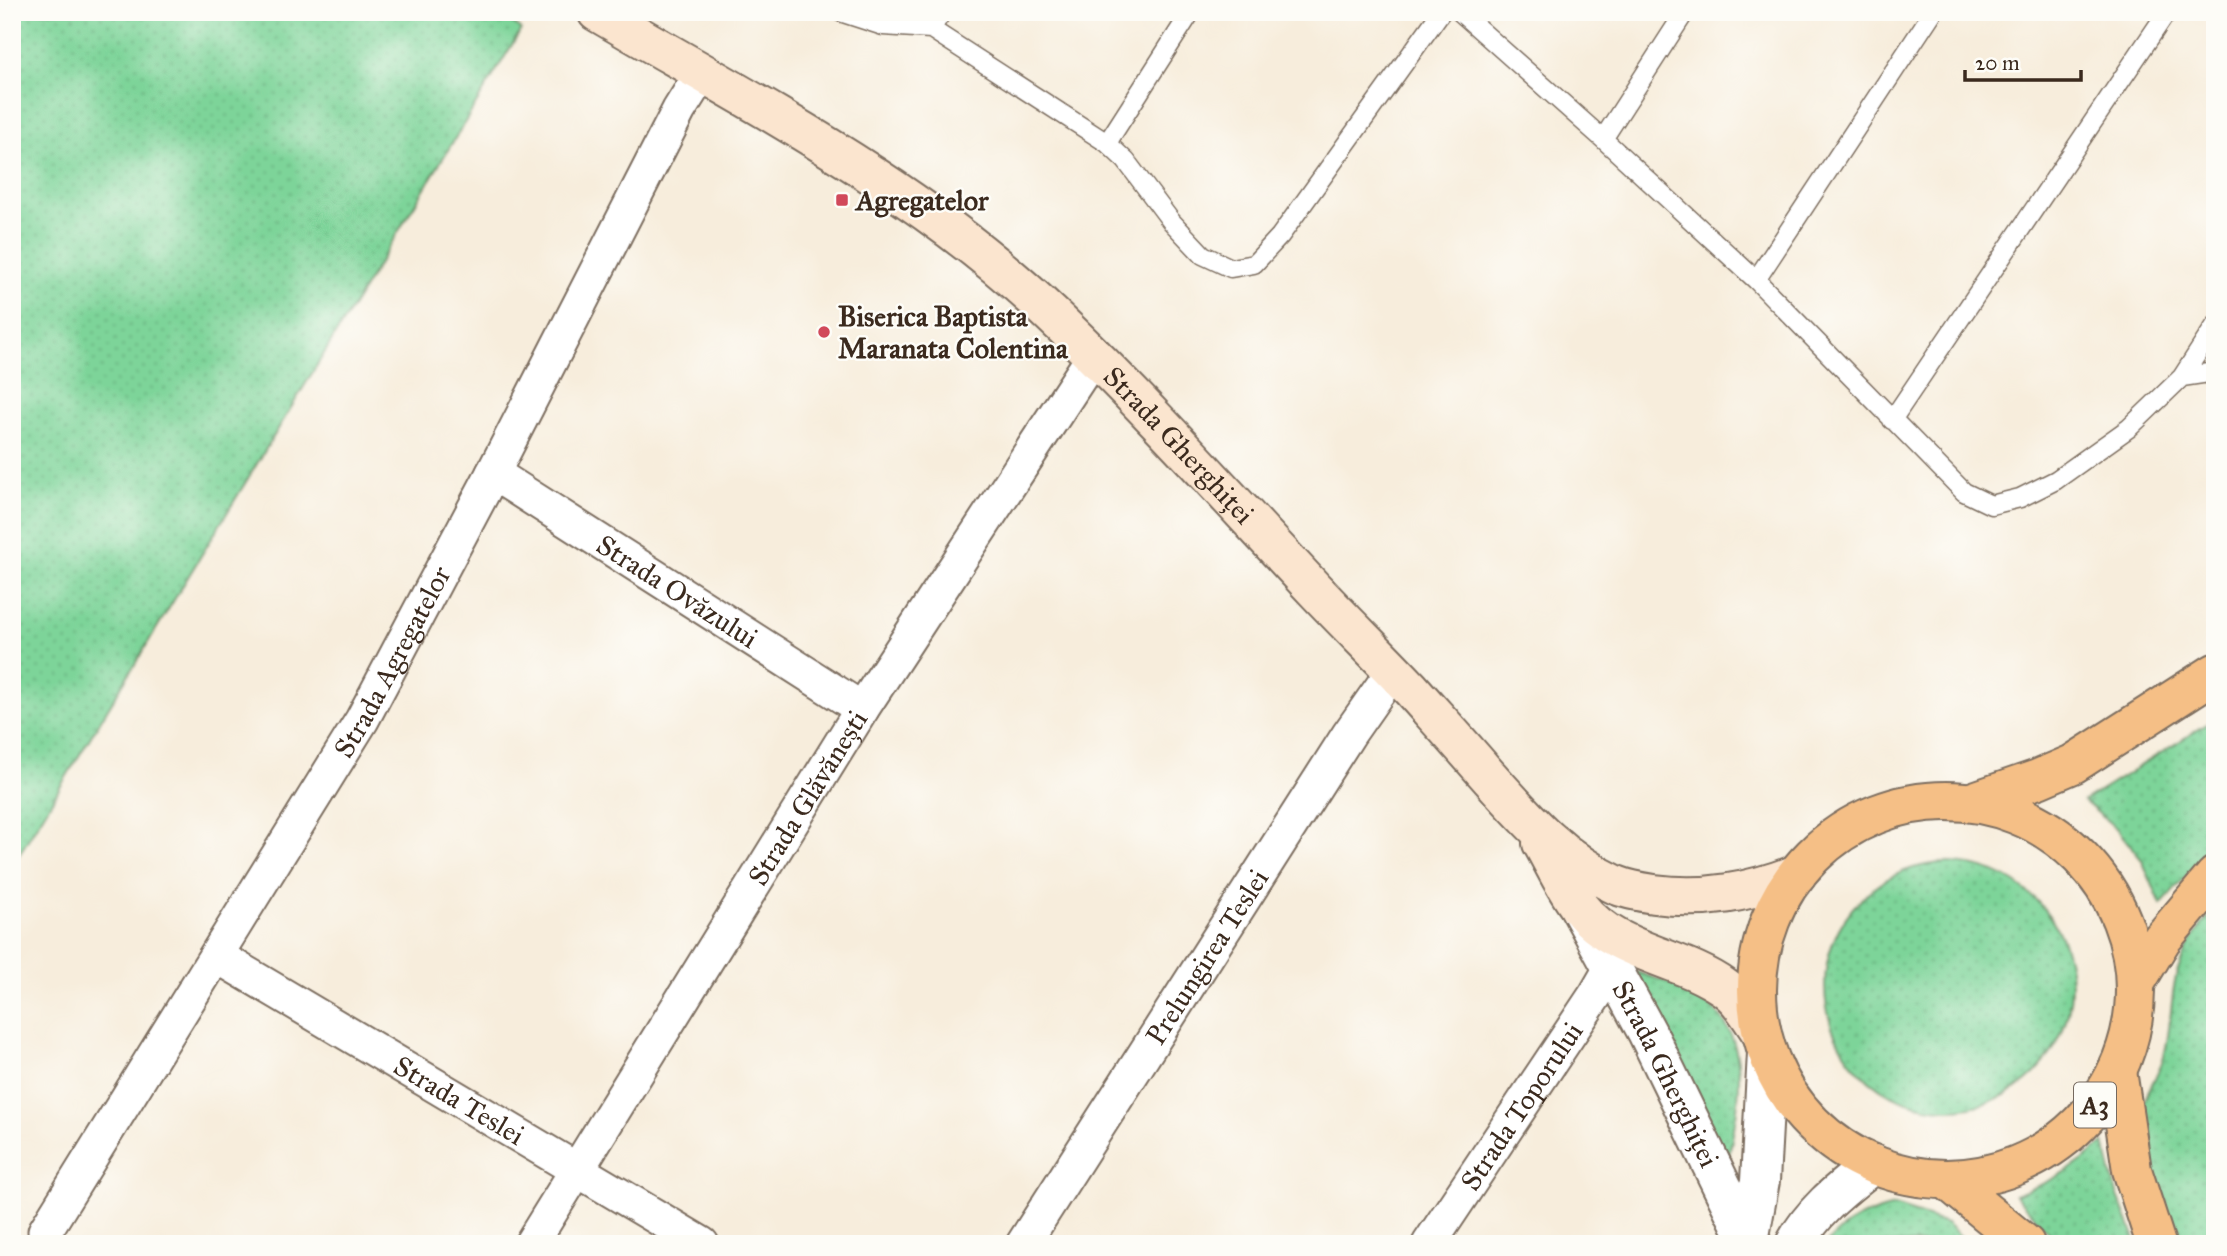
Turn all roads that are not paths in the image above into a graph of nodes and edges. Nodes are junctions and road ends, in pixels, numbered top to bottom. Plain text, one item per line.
1 (597, 12) edge
2 (840, 12) edge
3 (942, 12) edge
4 (1191, 12) edge
5 (1441, 12) edge
6 (1460, 12) edge
7 (1685, 12) edge
8 (1933, 12) edge
9 (2167, 12) edge
10 (931, 29) junction
11 (702, 73) junction
12 (1603, 139) junction
13 (1107, 143) junction
14 (1756, 280) junction
15 (2215, 326) edge
16 (1093, 357) junction
17 (2215, 372) edge
18 (2182, 377) junction
19 (1892, 420) junction
20 (494, 473) junction
21 (1393, 671) junction
22 (2215, 673) edge
23 (862, 709) junction
24 (1971, 802) junction
25 (1532, 826) junction
26 (1797, 874) junction
27 (2215, 876) edge
28 (1580, 909) junction
29 (217, 956) junction
30 (1611, 968) junction
31 (2136, 982) junction
32 (1765, 1043) junction
33 (2117, 1070) junction
34 (1873, 1164) junction
35 (576, 1171) junction
36 (1945, 1178) junction
37 (45, 1231) dead end
38 (1748, 1243) edge
39 (531, 1244) edge
40 (702, 1244) edge
41 (1023, 1244) edge
42 (1429, 1244) edge
43 (1796, 1244) edge
44 (2025, 1244) edge
45 (2156, 1244) edge

1 - 11 main road, Strada Gherghiței
2 - 10 lane
3 - 10 lane
4 - 13 lane
5 - 13 lane
6 - 12 lane
7 - 12 lane
8 - 14 lane
9 - 19 lane
10 - 13 lane
11 - 16 main road, Strada Gherghiței
11 - 20 street, Strada Agregatelor
12 - 14 lane
14 - 19 lane
15 - 18 lane
16 - 21 main road, Strada Gherghiței
16 - 23 street, Strada Glăvănești
17 - 18 lane
18 - 19 lane
20 - 23 street, Strada Ovăzului
20 - 29 street, Strada Agregatelor
21 - 25 main road, Strada Gherghiței
21 - 41 street, Prelungirea Teslei
22 - 24 highway, A3
23 - 35 street, Strada Glăvănești
24 - 26 highway, A3
24 - 31 highway, A3
25 - 26 main road, Strada Gherghiței
25 - 28 main road, Strada Gherghiței
26 - 32 highway, A3
27 - 31 highway, A3
28 - 30 street, Strada Gherghiței
28 - 32 main road, Strada Gherghiței
29 - 35 street, Strada Teslei
29 - 37 street, Strada Agregatelor
30 - 38 street, Strada Gherghiței
30 - 42 street, Strada Toporului
31 - 33 highway, A3
32 - 34 highway, A3
32 - 38 street, Strada Gherghiței
33 - 36 highway, A3
33 - 45 highway, A3
34 - 36 highway, A3
34 - 43 street
35 - 39 street, Strada Glăvănești
35 - 40 street, Strada Teslei
36 - 44 highway

